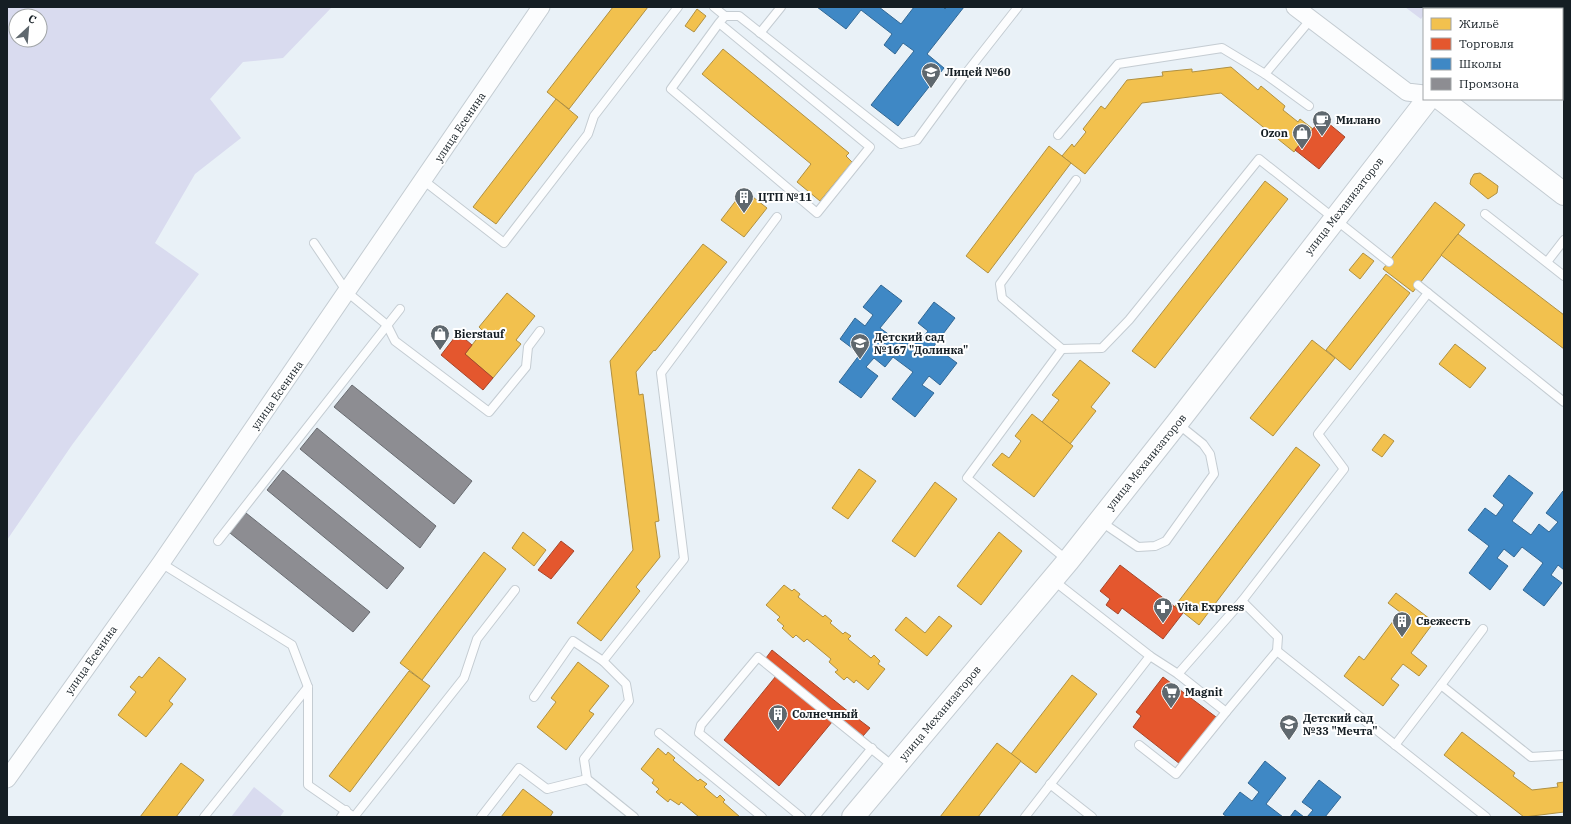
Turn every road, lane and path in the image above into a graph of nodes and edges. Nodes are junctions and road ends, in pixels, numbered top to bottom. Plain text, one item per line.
1 (541, 7) edge
2 (678, 7) edge
3 (714, 7) edge
4 (781, 7) edge
5 (1018, 7) edge
6 (1295, 7) edge
7 (725, 16) junction
8 (1311, 19) junction
9 (719, 23) junction
10 (760, 33) junction
11 (1265, 74) junction
12 (1423, 94) edge
13 (1427, 100) edge
14 (1442, 100) edge
15 (1309, 106) dead end
16 (1058, 135) dead end
17 (424, 180) junction
18 (1076, 180) dead end
19 (1564, 194) edge
20 (1485, 214) dead end
21 (777, 217) dead end
22 (1335, 219) junction
23 (1564, 240) edge
24 (314, 243) dead end
25 (1389, 262) dead end
26 (1547, 262) junction
27 (1564, 276) edge
28 (1418, 285) dead end
29 (347, 292) junction
30 (1428, 293) junction
31 (400, 309) dead end
32 (387, 325) junction
33 (540, 331) dead end
34 (1062, 349) junction
35 (1564, 402) edge
36 (1177, 424) junction
37 (1100, 521) junction
38 (218, 541) dead end
39 (1068, 561) junction
40 (161, 563) junction
41 (1052, 579) junction
42 (515, 590) dead end
43 (1242, 601) junction
44 (1483, 629) dead end
45 (1277, 651) junction
46 (1150, 656) junction
47 (603, 661) junction
48 (1178, 674) junction
49 (1441, 685) junction
50 (308, 687) junction
51 (534, 697) dead end
52 (1226, 712) junction
53 (659, 733) dead end
54 (1139, 745) dead end
55 (1395, 745) junction
56 (872, 748) junction
57 (1564, 756) edge
58 (894, 767) junction
59 (7, 779) edge
60 (587, 779) junction
61 (1050, 784) junction
62 (343, 814) edge
63 (204, 817) edge
64 (481, 817) edge
65 (634, 817) edge
66 (762, 817) edge
67 (801, 817) edge
68 (815, 817) edge
69 (852, 817) edge
70 (1025, 817) edge
71 (1092, 817) edge
72 (1486, 817) edge

1 - 17 street, улица Есенина
2 - 17 lane
3 - 7 lane
4 - 10 lane
5 - 10 lane
6 - 8 street
7 - 9 lane
7 - 10 lane
8 - 11 lane
8 - 12 street
9 - 9 lane
11 - 15 lane
11 - 16 lane
13 - 22 main road, улица Механизаторов
14 - 19 main road
17 - 29 street, улица Есенина
18 - 34 lane
20 - 26 lane
21 - 47 lane
22 - 25 lane
22 - 34 lane
22 - 36 main road, улица Механизаторов
23 - 26 lane
24 - 29 lane
26 - 27 lane
28 - 30 lane
29 - 32 lane
29 - 40 street, улица Есенина
30 - 35 lane
30 - 43 lane
31 - 32 lane
32 - 33 lane
32 - 38 lane
34 - 39 lane
36 - 37 main road, улица Механизаторов
36 - 37 lane
37 - 39 main road, улица Механизаторов
39 - 41 main road, улица Механизаторов
40 - 50 lane
40 - 59 street, улица Есенина
41 - 46 lane
41 - 58 main road, улица Механизаторов
42 - 62 lane
43 - 45 lane
43 - 48 lane
44 - 49 lane
45 - 52 lane
45 - 55 lane
46 - 48 lane
46 - 61 lane
47 - 51 lane
47 - 60 lane
48 - 52 lane
49 - 55 lane
49 - 57 lane
50 - 62 lane
50 - 63 lane
52 - 54 lane
53 - 66 lane
55 - 72 lane
56 - 58 lane
56 - 67 lane
56 - 68 lane
58 - 69 main road, улица Механизаторов
60 - 64 lane
60 - 65 lane
61 - 70 lane
61 - 71 lane

